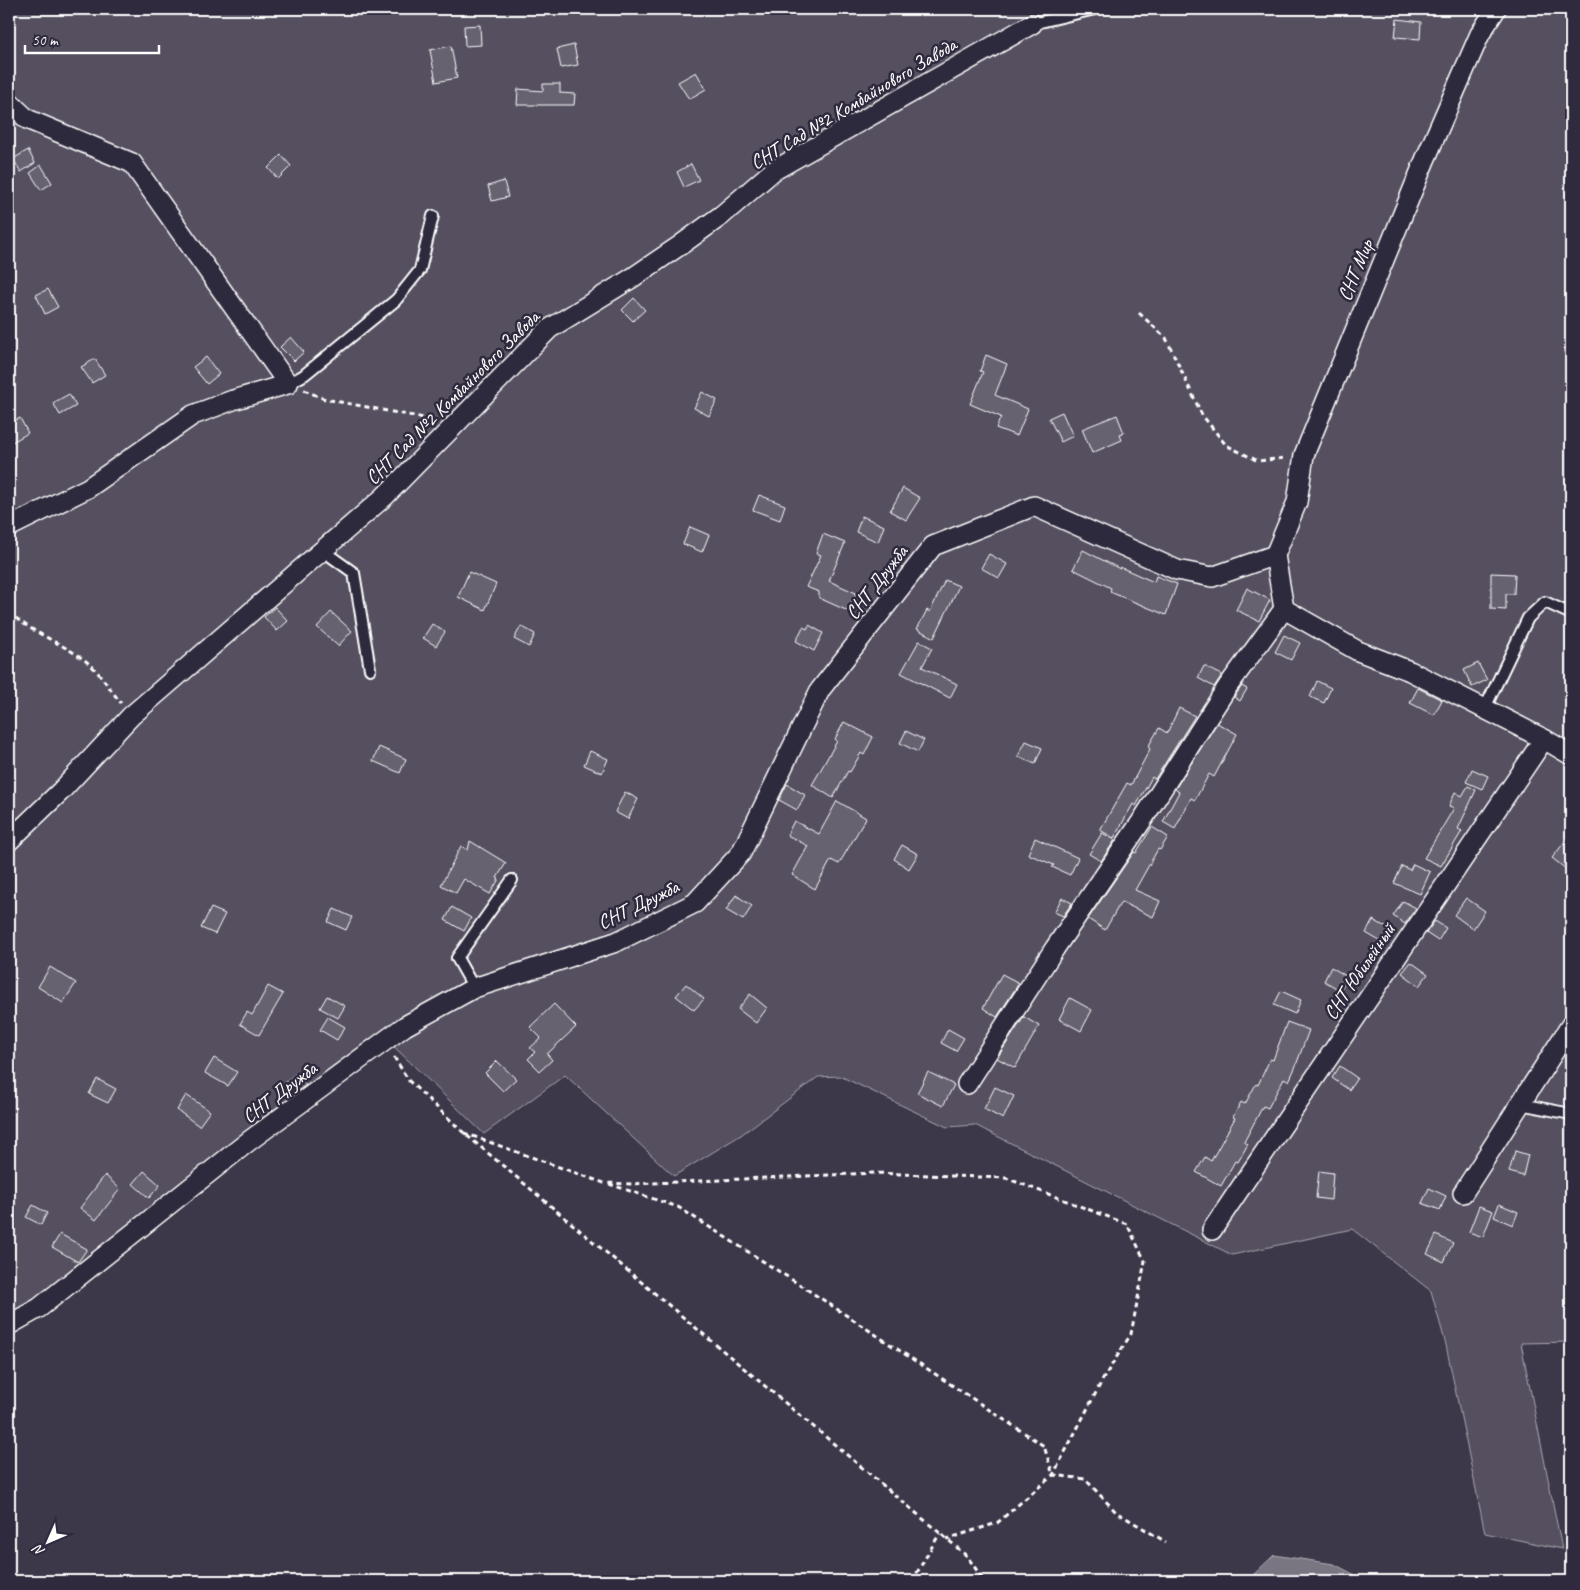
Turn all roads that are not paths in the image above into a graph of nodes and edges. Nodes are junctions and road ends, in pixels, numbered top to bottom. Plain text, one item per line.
1 (1095, 9) edge
2 (1496, 9) edge
3 (1032, 24) joint
4 (9, 102) edge
5 (433, 216) dead end
6 (288, 384) junction
7 (9, 527) edge
8 (322, 550) junction
9 (1274, 555) junction
10 (1284, 609) junction
11 (1571, 614) edge
12 (370, 669) dead end
13 (1485, 708) junction
14 (1544, 739) junction
15 (1571, 755) edge
16 (9, 841) edge
17 (512, 880) dead end
18 (474, 988) junction
19 (1571, 1025) edge
20 (967, 1084) dead end
21 (1520, 1104) junction
22 (1571, 1114) edge
23 (1462, 1193) dead end
24 (1212, 1230) dead end
25 (9, 1325) edge

1 - 3 lane
2 - 9 street, СНТ Мир
3 - 8 street, СНТ Сад №2 Комбайнового Завода
4 - 6 street
5 - 6 lane
6 - 7 street
8 - 12 lane
8 - 16 street, СНТ Сад №2 Комбайнового Завода
9 - 10 street
9 - 18 street, СНТ Дружба
10 - 13 street
10 - 20 street
11 - 13 lane
13 - 14 street
14 - 15 street
14 - 24 street, СНТ Юбилейный
17 - 18 lane
18 - 25 street, СНТ Дружба
19 - 21 street
21 - 22 lane
21 - 23 street

